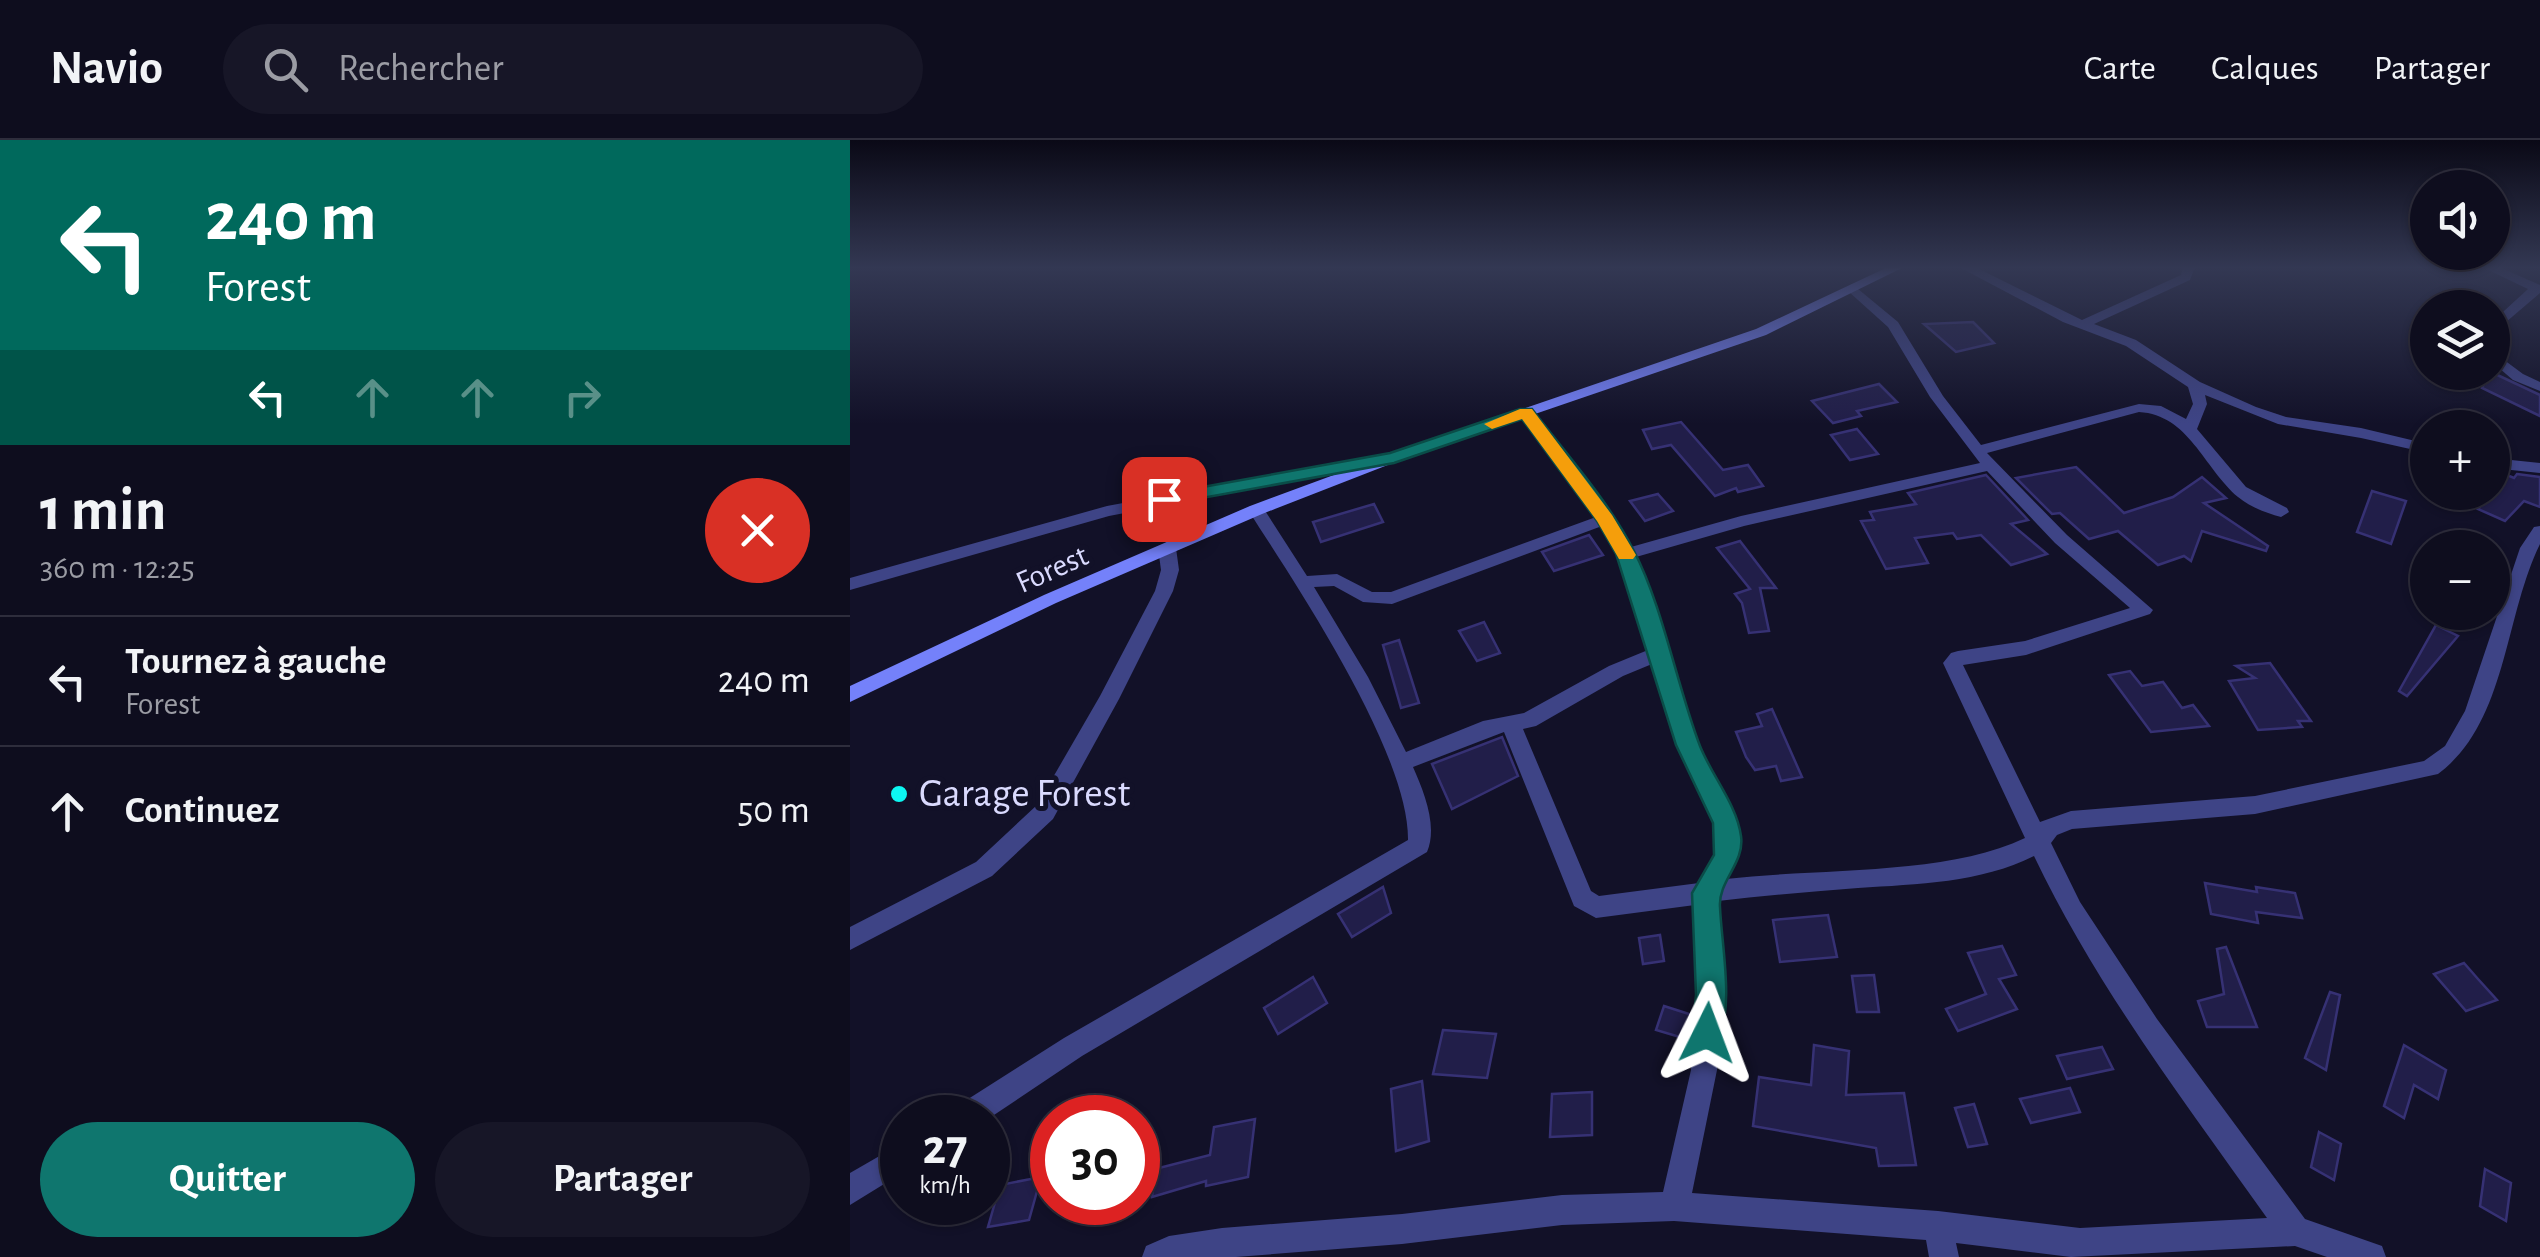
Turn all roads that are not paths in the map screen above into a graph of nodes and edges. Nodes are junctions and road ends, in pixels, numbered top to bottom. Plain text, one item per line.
1 (1788, 319) edge
2 (1886, 319) edge
3 (2074, 319) edge
4 (2094, 319) edge
5 (2084, 324) junction
6 (2510, 370) edge
7 (2196, 385) junction
8 (2540, 387) edge
9 (1526, 412) junction
10 (2188, 432) junction
11 (2410, 444) edge
12 (1394, 458) junction
13 (1985, 458) junction
14 (2510, 465) edge
15 (2540, 468) edge
16 (1256, 510) junction
17 (2282, 512) dead end
18 (1606, 519) junction
19 (2536, 544) edge
20 (1166, 548) junction
21 (1626, 554) junction
22 (1304, 582) junction
23 (850, 584) edge
24 (1660, 654) junction
25 (850, 696) edge
26 (1511, 724) junction
27 (1403, 762) junction
28 (2038, 843) junction
29 (1706, 893) junction
30 (850, 939) edge
31 (1000, 1095) edge
32 (880, 1171) edge
33 (850, 1191) edge
34 (1674, 1206) junction
35 (1938, 1226) junction
36 (2295, 1231) junction
37 (1157, 1257) edge
38 (1944, 1257) edge
39 (2371, 1257) edge

1 - 9 street, Forest
2 - 13 street
3 - 5 street
4 - 5 street
5 - 7 street
6 - 8 street
7 - 10 street
7 - 11 street
9 - 12 street, Forest
9 - 18 street
10 - 13 street
10 - 17 street
12 - 16 street, Forest
12 - 23 street
13 - 21 street
13 - 28 street
14 - 15 street
16 - 20 street, Forest
16 - 22 street
18 - 21 street
18 - 22 street
19 - 28 street
20 - 25 street, Forest
20 - 30 street
21 - 24 street
22 - 27 street
24 - 26 street
24 - 29 street
26 - 27 street
26 - 29 street
27 - 31 street
28 - 29 street
28 - 36 street
29 - 34 street
32 - 33 street
34 - 35 street
34 - 37 street
35 - 36 street
35 - 38 street
36 - 39 street

